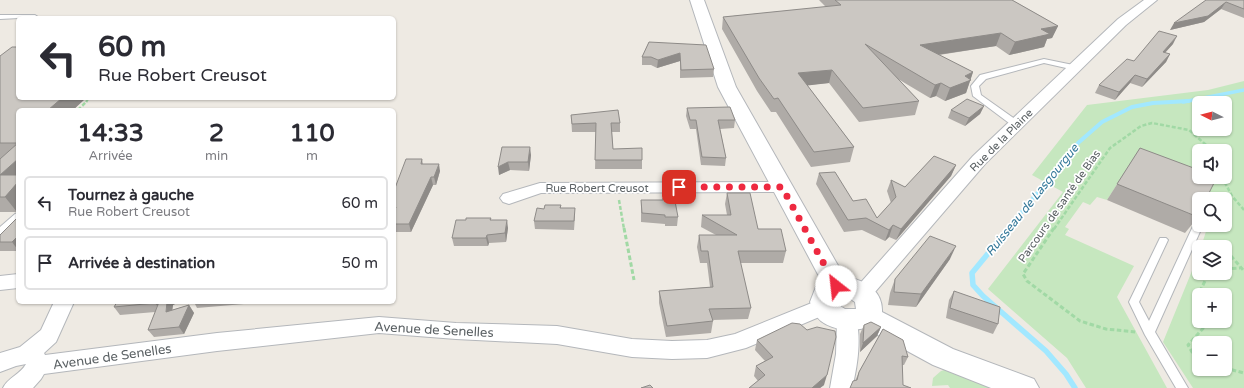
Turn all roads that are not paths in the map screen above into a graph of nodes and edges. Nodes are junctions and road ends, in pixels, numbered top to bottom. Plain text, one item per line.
1 (698, 0) edge
2 (1151, 0) edge
3 (0, 17) edge
4 (16, 17) edge
5 (1075, 68) junction
6 (1016, 124) junction
7 (782, 187) junction
8 (509, 198) dead end
9 (16, 218) edge
10 (0, 232) edge
11 (1195, 232) edge
12 (1163, 240) dead end
13 (16, 281) edge
14 (0, 283) edge
15 (830, 296) junction
16 (63, 304) edge
17 (859, 310) junction
18 (1149, 332) junction
19 (32, 359) junction
20 (0, 363) edge
21 (20, 387) edge
22 (841, 388) edge
23 (1024, 388) edge
24 (1182, 388) edge

1 - 7 street
2 - 5 street, Rue de la Plaine
3 - 4 lane
5 - 6 street, Rue de la Plaine
5 - 6 lane
6 - 17 street, Rue de la Plaine
7 - 8 street, Rue Robert Creusot
7 - 15 street
9 - 10 lane
11 - 18 lane
12 - 18 lane
13 - 14 street
15 - 17 street
15 - 17 street
15 - 19 street, Avenue de Senelles
16 - 19 street
17 - 22 street
17 - 23 street
18 - 24 lane
19 - 20 street
19 - 21 street

